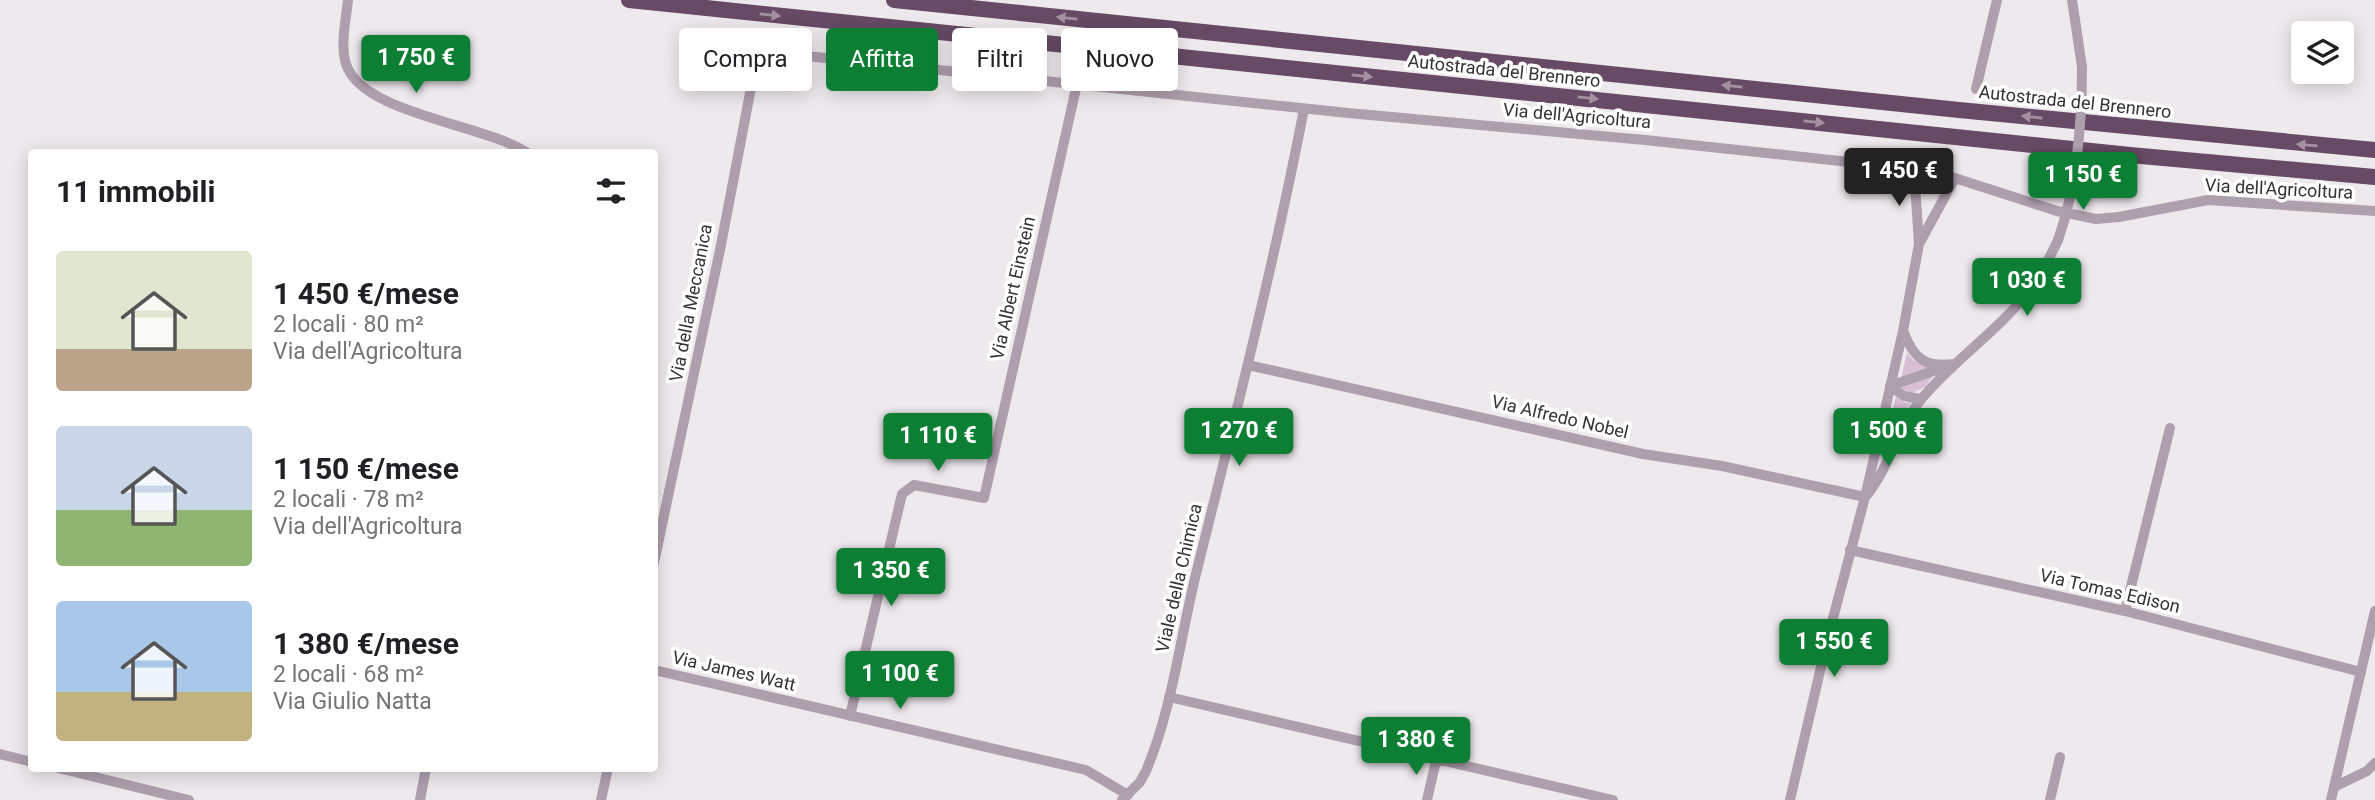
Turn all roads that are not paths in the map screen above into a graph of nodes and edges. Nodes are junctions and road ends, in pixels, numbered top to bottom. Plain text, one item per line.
1 (348, 0) edge
2 (629, 0) edge
3 (894, 0) edge
4 (1997, 0) edge
5 (2072, 0) edge
6 (812, 56) edge
7 (1061, 83) edge
8 (1976, 89) dead end
9 (750, 91) edge
10 (1076, 91) edge
11 (1134, 91) edge
12 (1304, 109) junction
13 (520, 149) edge
14 (2375, 150) edge
15 (1914, 169) junction
16 (2375, 177) edge
17 (1955, 178) junction
18 (2375, 211) edge
19 (1919, 244) junction
20 (1903, 331) junction
21 (1954, 364) junction
22 (1248, 365) junction
23 (1890, 386) junction
24 (1921, 399) junction
25 (2170, 428) dead end
26 (1880, 433) junction
27 (1899, 435) junction
28 (1865, 497) junction
29 (658, 544) edge
30 (1850, 550) junction
31 (2125, 611) junction
32 (2375, 611) edge
33 (658, 671) edge
34 (2361, 672) junction
35 (1169, 697) junction
36 (850, 716) junction
37 (0, 754) edge
38 (2060, 757) dead end
39 (28, 761) edge
40 (1436, 761) junction
41 (2375, 763) edge
42 (74, 772) edge
43 (425, 772) edge
44 (607, 772) edge
45 (2334, 787) junction
46 (1125, 797) edge
47 (189, 800) edge
48 (420, 800) edge
49 (601, 800) edge
50 (1427, 800) edge
51 (1613, 800) edge
52 (1790, 800) edge
53 (2050, 800) edge
54 (2331, 800) edge

1 - 13 street
2 -> 16 highway, Autostrada del Brennero
14 -> 3 highway, Autostrada del Brennero
4 - 8 street
5 - 21 street, bridge
6 - 7 street, Via dell'Agricoltura
9 - 29 street, Via della Meccanica
10 - 36 street, Via Albert Einstein
11 - 12 street, Via dell'Agricoltura
12 - 15 street, Via dell'Agricoltura
12 - 22 street, Viale della Chimica
15 - 17 street, Via dell'Agricoltura
15 - 19 street
17 - 18 street, Via dell'Agricoltura
17 - 19 street
19 - 20 street
20 - 21 street
20 - 23 street
21 - 23 street
21 - 24 street
22 - 28 street, Via Alfredo Nobel
22 - 35 street, Viale della Chimica
23 - 24 street
23 - 26 street
24 - 27 street
25 - 31 street
26 - 27 street
26 - 28 street
27 - 28 street
28 - 30 street
30 - 31 street, Via Tomas Edison
30 - 52 street
31 - 34 street, Via Tomas Edison
32 - 34 street
33 - 36 street, Via James Watt
34 - 45 street
35 - 40 street
35 - 46 street, Viale della Chimica
36 - 46 street, Via James Watt
37 - 39 street
38 - 53 street
40 - 50 street
40 - 51 street
41 - 45 street
42 - 47 street
43 - 48 street
44 - 49 street
45 - 54 street

